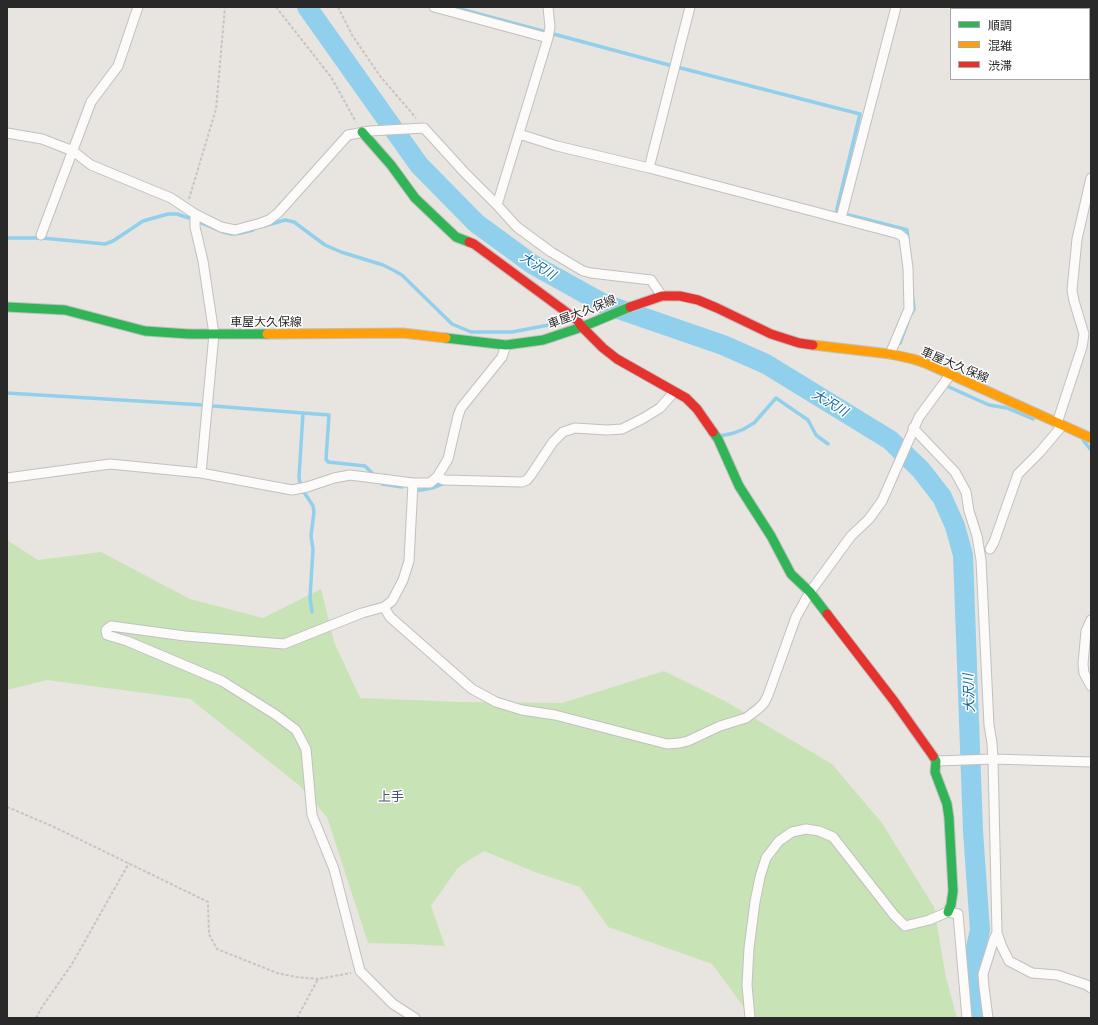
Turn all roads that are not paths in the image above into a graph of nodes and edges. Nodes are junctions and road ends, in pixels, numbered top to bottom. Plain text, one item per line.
1 (138, 7) edge
2 (434, 7) edge
3 (548, 7) edge
4 (690, 7) edge
5 (896, 7) edge
6 (548, 35) junction
7 (366, 131) junction
8 (7, 132) edge
9 (519, 134) junction
10 (73, 152) junction
11 (649, 168) junction
12 (1091, 178) edge
13 (497, 206) junction
14 (195, 214) junction
15 (842, 215) junction
16 (41, 235) dead end
17 (658, 297) junction
18 (7, 307) edge
19 (582, 327) junction
20 (214, 334) junction
21 (506, 345) junction
22 (890, 354) junction
23 (950, 375) junction
24 (674, 392) junction
25 (1060, 424) junction
26 (912, 432) junction
27 (1091, 438) edge
28 (201, 473) junction
29 (438, 477) junction
30 (7, 478) edge
31 (414, 483) junction
32 (990, 549) dead end
33 (810, 592) junction
34 (384, 607) junction
35 (1091, 620) edge
36 (1091, 686) edge
37 (990, 760) junction
38 (936, 761) junction
39 (1091, 762) edge
40 (948, 912) junction
41 (997, 933) junction
42 (1091, 988) edge
43 (415, 1018) edge
44 (750, 1018) edge
45 (967, 1018) edge
46 (988, 1018) edge

1 - 10 street
2 - 6 street
3 - 6 street
4 - 11 street
5 - 15 street
6 - 9 street
7 - 13 street
7 - 14 street
7 - 19 main road
8 - 10 street
9 - 11 street
9 - 13 street
10 - 14 street
10 - 16 street
11 - 15 street
12 - 25 street
13 - 17 street
14 - 20 street
15 - 22 street
17 - 19 main road, 車屋大久保線
17 - 22 main road, 車屋大久保線
18 - 20 main road, 車屋大久保線
19 - 21 main road, 車屋大久保線
19 - 24 main road
20 - 21 main road, 車屋大久保線
20 - 28 street
21 - 29 street
22 - 23 main road, 車屋大久保線
23 - 25 main road, 車屋大久保線
23 - 26 street
24 - 29 street
24 - 33 main road
25 - 27 main road, 車屋大久保線
25 - 32 street
26 - 33 street
26 - 37 street
28 - 30 street
28 - 31 street
29 - 31 street
31 - 34 street
33 - 34 street
33 - 38 main road
34 - 43 street
35 - 36 street
37 - 38 street
37 - 39 street
37 - 41 street
38 - 40 main road
40 - 44 street
40 - 45 street
41 - 42 street
41 - 46 street

